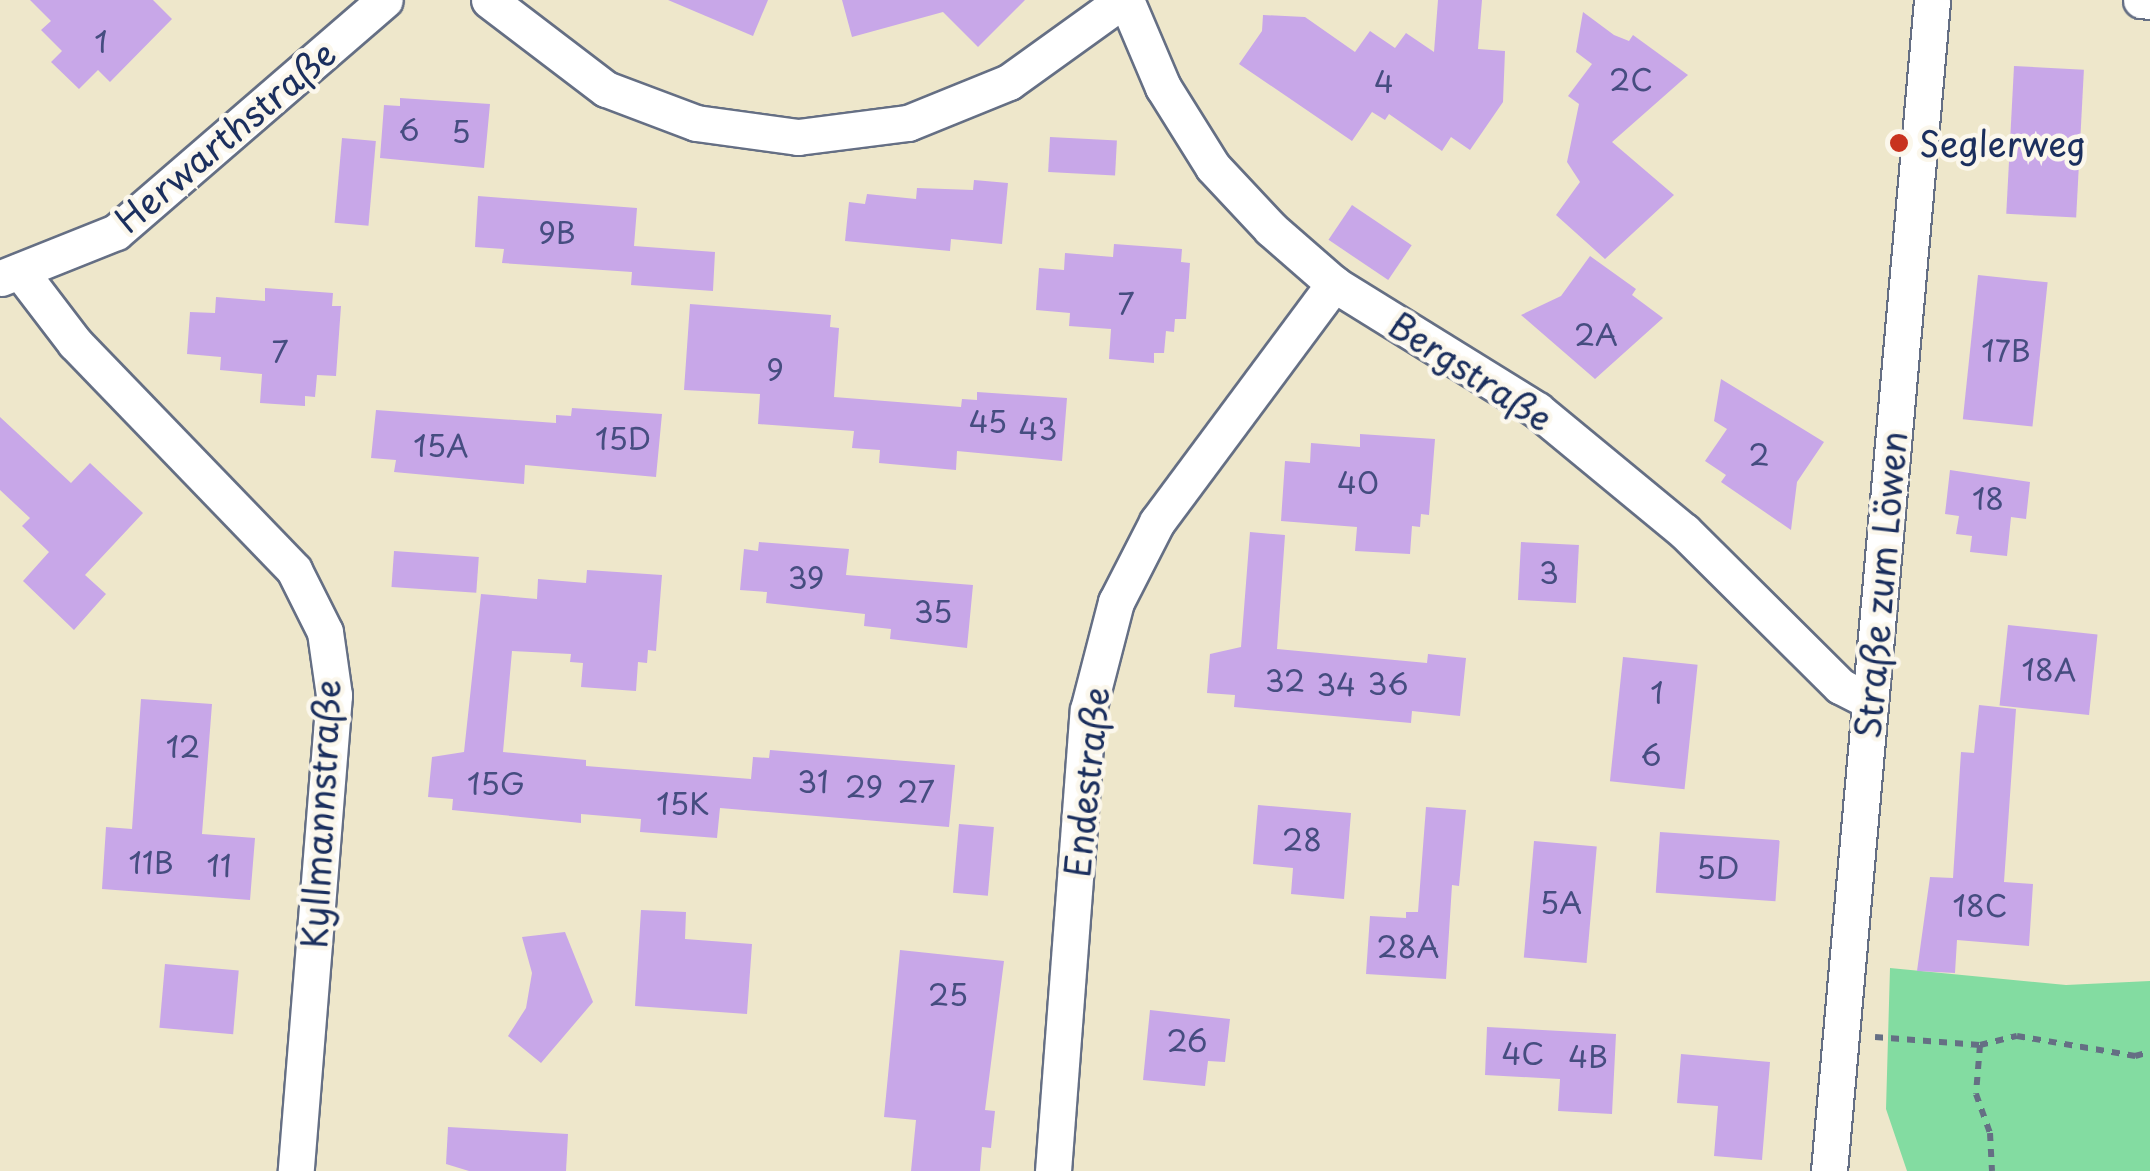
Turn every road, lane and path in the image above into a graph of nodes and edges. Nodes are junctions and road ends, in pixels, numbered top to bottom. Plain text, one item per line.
1 (385, 0) edge
2 (490, 0) edge
3 (1125, 0) edge
4 (1932, 0) edge
5 (2141, 0) edge
6 (2150, 1) edge
7 (10, 274) edge
8 (1334, 284) junction
9 (1869, 701) junction
10 (1841, 1032) junction
11 (1980, 1045) junction
12 (2150, 1052) edge
13 (1830, 1170) edge
14 (296, 1171) edge
15 (1053, 1171) edge
16 (1992, 1171) edge

1 - 7 street, Herwarthstraße
2 - 3 street, Bergstraße
3 - 8 street, Bergstraße
4 - 9 street, Straße zum Löwen
5 - 6 street
7 - 14 street, Kyllmannstraße
8 - 9 street, Bergstraße
8 - 15 street, Endestraße
9 - 10 street, Straße zum Löwen
10 - 11 path
10 - 13 street, Straße zum Löwen
11 - 12 path
11 - 16 path

